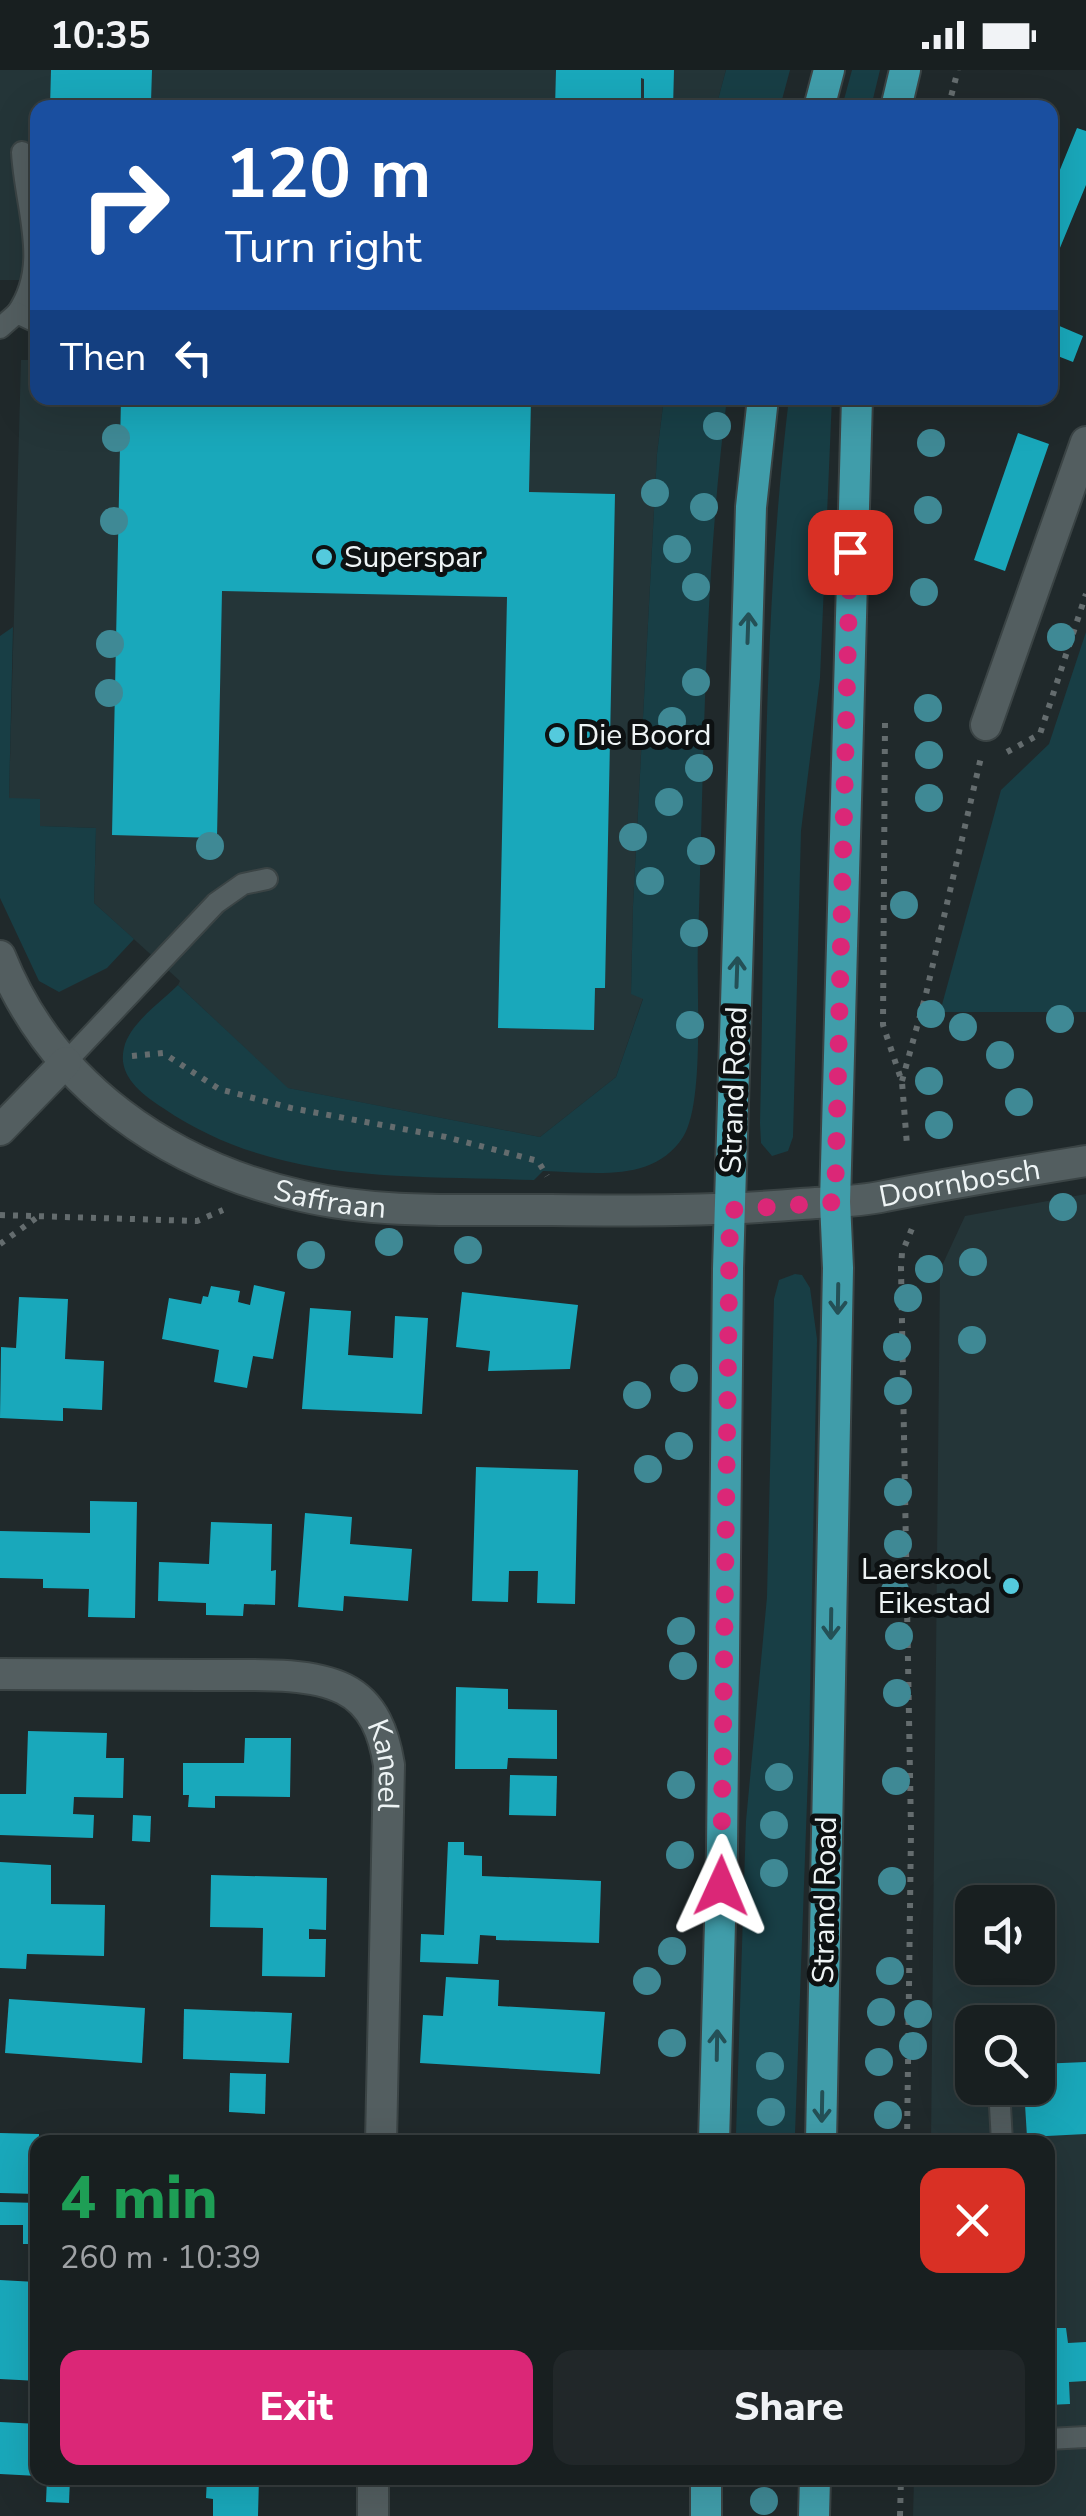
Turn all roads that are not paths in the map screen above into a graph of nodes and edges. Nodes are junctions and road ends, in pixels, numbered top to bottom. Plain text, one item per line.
1 (829, 70) edge
2 (905, 70) edge
3 (821, 100) edge
4 (898, 100) edge
5 (22, 152) dead end
6 (30, 227) edge
7 (30, 294) edge
8 (16, 313) junction
9 (30, 319) edge
10 (0, 328) edge
11 (762, 405) edge
12 (857, 405) edge
13 (1086, 442) edge
14 (986, 725) dead end
15 (267, 879) dead end
16 (0, 956) edge
17 (66, 1062) junction
18 (0, 1130) edge
19 (1086, 1160) edge
20 (835, 1202) junction
21 (730, 1210) junction
22 (0, 1674) edge
23 (1000, 2105) edge
24 (381, 2135) edge
25 (714, 2135) edge
26 (821, 2135) edge
27 (1002, 2135) edge
28 (1086, 2437) edge
29 (1055, 2439) edge
30 (374, 2485) edge
31 (706, 2485) edge
32 (815, 2485) edge
33 (372, 2516) edge
34 (706, 2516) edge
35 (814, 2516) edge

1 - 3 main road
2 - 4 main road
5 - 6 lane
7 - 8 lane
8 - 9 lane
8 - 10 lane
21 -> 11 main road, Strand Road
12 - 20 main road, Strand Road
13 - 14 street
15 - 17 lane
16 - 17 street, Saffraan
17 - 18 street
17 - 21 street, Saffraan
19 - 20 street, Doornbosch
20 - 21 street, Saffraan
20 -> 26 main road, Strand Road
25 -> 21 main road, Strand Road
22 - 24 street, Kaneel
23 - 27 lane
28 - 29 lane
30 - 33 street
31 - 34 main road
32 - 35 main road

